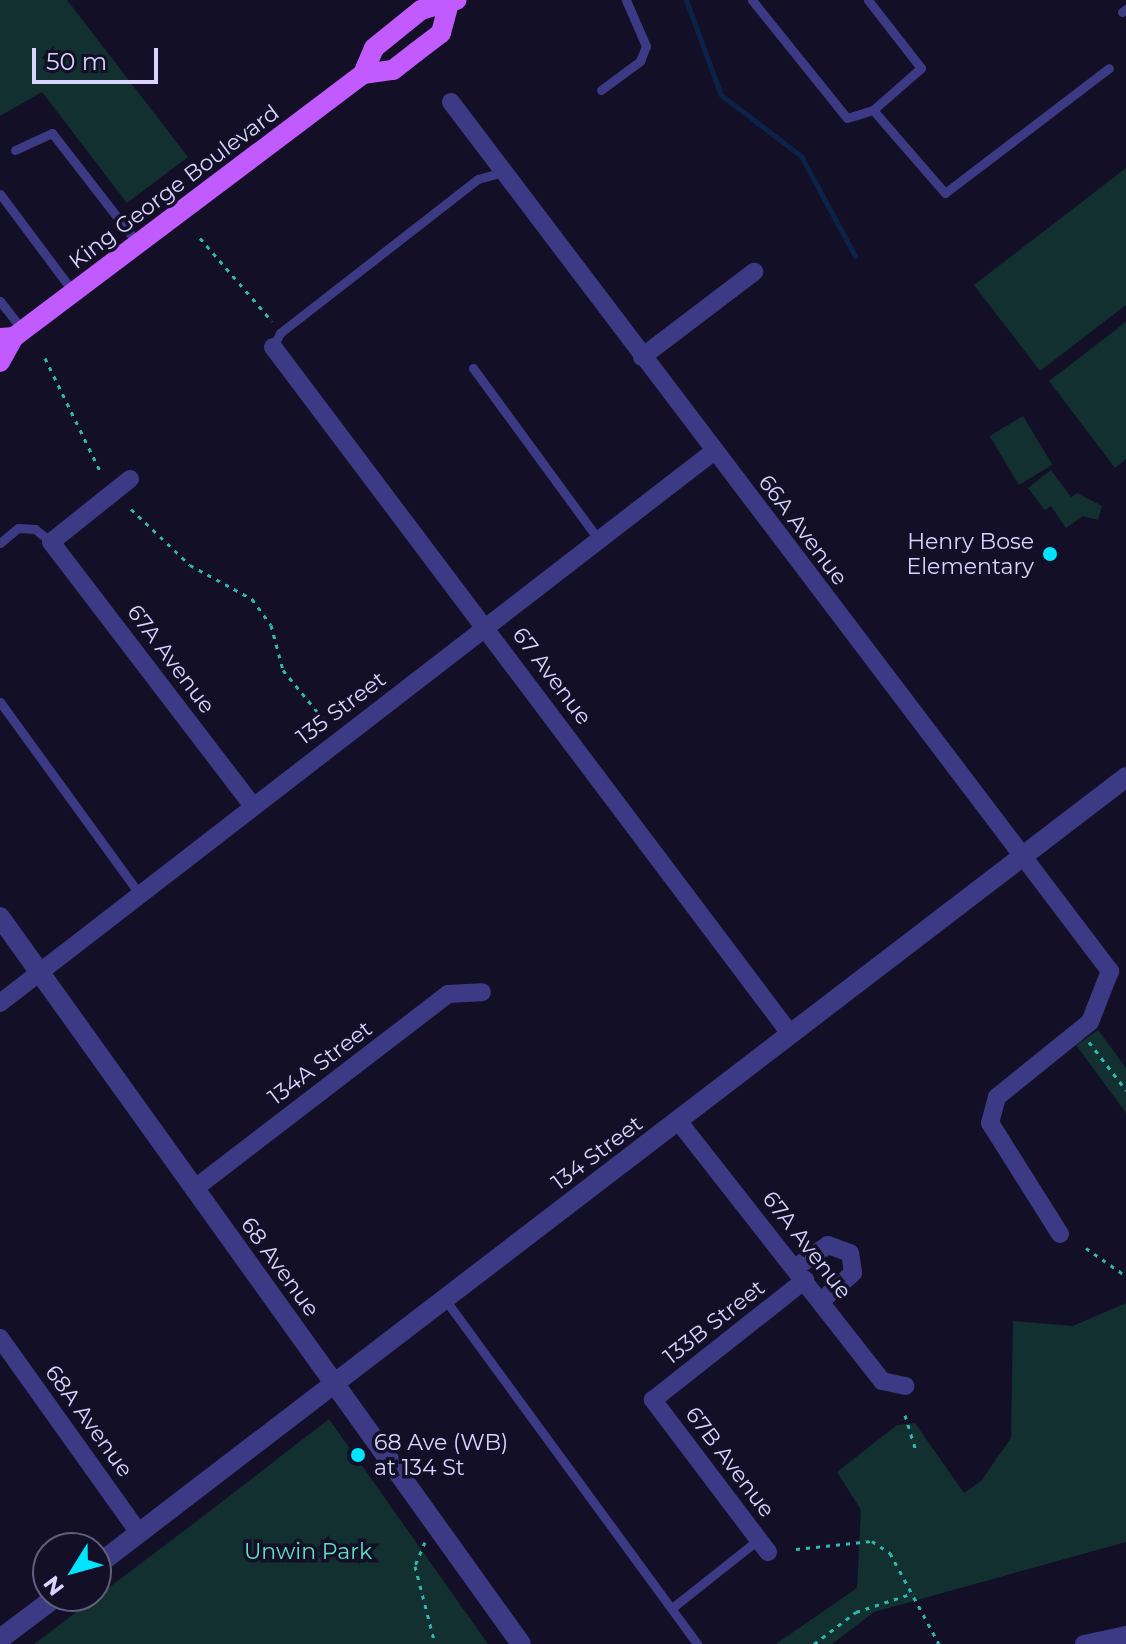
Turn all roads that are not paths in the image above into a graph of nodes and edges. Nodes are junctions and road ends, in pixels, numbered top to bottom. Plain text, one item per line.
1 (626, 0) edge
2 (752, 0) edge
3 (868, 0) edge
4 (453, 4) edge
5 (1109, 68) dead end
6 (363, 74) junction
7 (601, 90) dead end
8 (451, 102) dead end
9 (873, 110) junction
10 (15, 150) dead end
11 (502, 172) junction
12 (0, 194) edge
13 (138, 244) junction
14 (754, 272) dead end
15 (74, 293) junction
16 (0, 301) edge
17 (12, 335) edge
18 (273, 347) joint
19 (642, 357) junction
20 (0, 362) edge
21 (473, 368) dead end
22 (713, 452) junction
23 (130, 479) dead end
24 (599, 540) junction
25 (51, 542) junction
26 (0, 543) edge
27 (486, 628) junction
28 (0, 702) edge
29 (1126, 777) edge
30 (253, 806) junction
31 (1022, 856) junction
32 (140, 895) junction
33 (0, 917) edge
34 (1118, 969) edge
35 (39, 972) junction
36 (482, 992) dead end
37 (0, 1003) edge
38 (791, 1035) junction
39 (679, 1122) junction
40 (194, 1189) junction
41 (1060, 1234) dead end
42 (800, 1274) junction
43 (444, 1297) junction
44 (821, 1301) junction
45 (0, 1338) edge
46 (334, 1383) junction
47 (905, 1386) dead end
48 (653, 1400) joint
49 (139, 1533) junction
50 (764, 1545) joint
51 (112, 1554) edge
52 (672, 1608) junction
53 (36, 1612) edge
54 (1126, 1635) edge
55 (0, 1639) edge
56 (521, 1644) edge
57 (697, 1644) edge
58 (1084, 1644) edge

1 - 7 lane
2 - 9 lane
3 - 9 lane
4 - 6 main road, King George Boulevard
4 - 6 main road, King George Boulevard
5 - 9 lane
6 - 13 main road, King George Boulevard
8 - 11 street, 66A Avenue
10 - 13 lane
11 - 18 lane
11 - 19 street, 66A Avenue
12 - 15 lane
13 - 15 main road, King George Boulevard
14 - 19 street
15 - 17 main road, King George Boulevard
16 - 17 lane
17 - 20 main road, King George Boulevard
18 - 27 street, 67 Avenue
19 - 22 street, 66A Avenue
21 - 24 lane
22 - 24 street, 135 Street
22 - 31 street, 66A Avenue
23 - 25 street
24 - 27 street, 135 Street
25 - 26 lane
25 - 30 street, 67A Avenue
27 - 30 street, 135 Street
27 - 38 street, 67 Avenue
28 - 32 lane
29 - 31 street, 134 Street
30 - 32 street, 135 Street
31 - 34 street, 66A Avenue
31 - 38 street, 134 Street
32 - 35 street, 135 Street
33 - 35 street, 68 Avenue
34 - 41 street
35 - 37 street, 135 Street
35 - 40 street, 68 Avenue
36 - 40 street, 134A Street
38 - 39 street, 134 Street
39 - 42 street, 67A Avenue
39 - 43 street, 134 Street
40 - 46 street, 68 Avenue
42 - 44 street, 67A Avenue
42 - 44 street, 133B Street
42 - 48 street, 133B Street
43 - 46 street, 134 Street
43 - 52 lane
44 - 47 street, 67A Avenue
45 - 49 street, 68A Avenue
46 - 49 street, 134 Street
46 - 56 street, 68 Avenue
48 - 50 street, 67B Avenue
49 - 51 street, 134 Street
50 - 52 lane
52 - 57 lane
53 - 55 street
54 - 58 street

